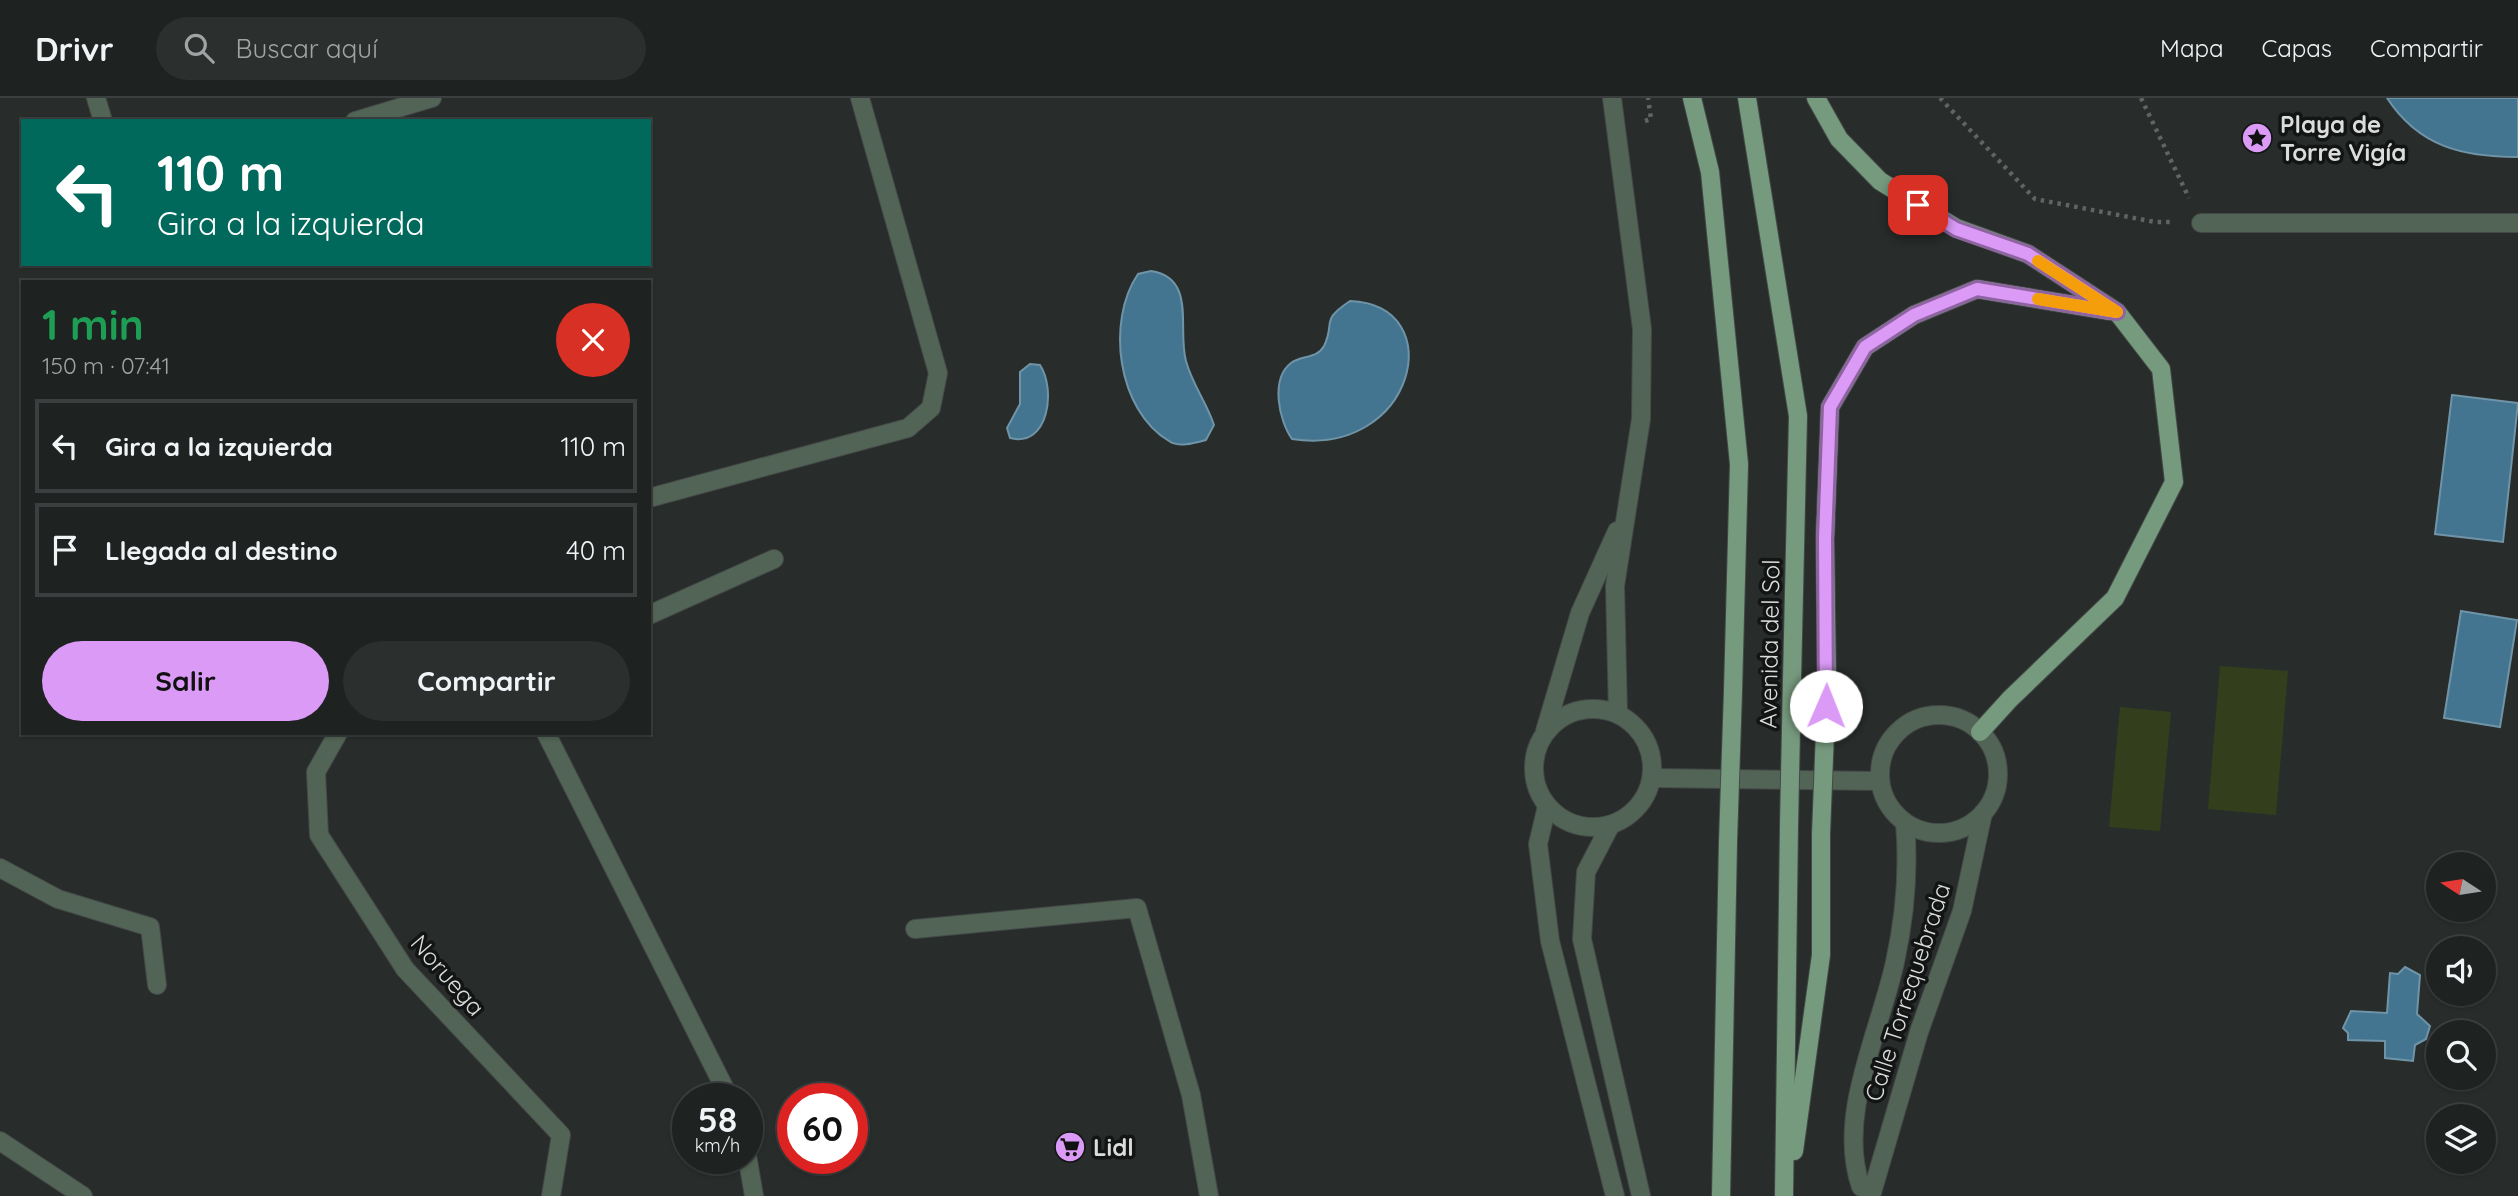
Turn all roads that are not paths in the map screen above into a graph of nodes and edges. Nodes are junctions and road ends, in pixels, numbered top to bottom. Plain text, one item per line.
1 (96, 98) edge
2 (432, 98) edge
3 (860, 98) edge
4 (1692, 98) edge
5 (1747, 98) edge
6 (1816, 98) edge
7 (1610, 101) edge
8 (102, 119) edge
9 (362, 119) edge
10 (2201, 223) road end
11 (2518, 223) edge
12 (2117, 312) junction
13 (651, 497) edge
14 (1629, 505) junction
15 (774, 559) dead end
16 (651, 614) edge
17 (1618, 714) junction
18 (1545, 732) junction
19 (1980, 732) junction
20 (337, 735) edge
21 (547, 735) edge
22 (1652, 778) junction
23 (1880, 781) junction
24 (1547, 806) junction
25 (1983, 813) junction
26 (1905, 823) junction
27 (1610, 826) junction
28 (0, 869) edge
29 (915, 929) dead end
30 (157, 985) dead end
31 (722, 1083) edge
32 (0, 1141) edge
33 (750, 1174) edge
34 (1871, 1190) edge
35 (83, 1196) edge
36 (551, 1196) edge
37 (754, 1196) edge
38 (1209, 1196) edge
39 (1615, 1196) edge
40 (1641, 1196) edge
41 (1721, 1196) edge
42 (1786, 1196) edge

1 - 8 street
2 - 9 street
3 - 13 street
4 - 41 main road, Avenida del Sol, bridge
5 - 42 main road, Avenida del Sol, bridge
6 - 12 main road
7 - 14 street
10 - 11 street
12 - 19 main road
12 - 42 main road, bridge
14 - 17 street
14 - 18 street
15 - 16 street
17 - 18 street
17 - 22 street
18 - 24 street
19 - 23 street
19 - 25 street
20 - 36 street, Noruega
21 - 31 street
22 - 23 street
22 - 27 street
23 - 26 street
24 - 27 street
24 - 39 street
25 - 26 street
25 - 34 street, Calle Torrequebrada
26 - 34 street, Calle Torrequebrada
27 - 40 street
28 - 30 street
29 - 38 street
32 - 35 street
33 - 37 street

